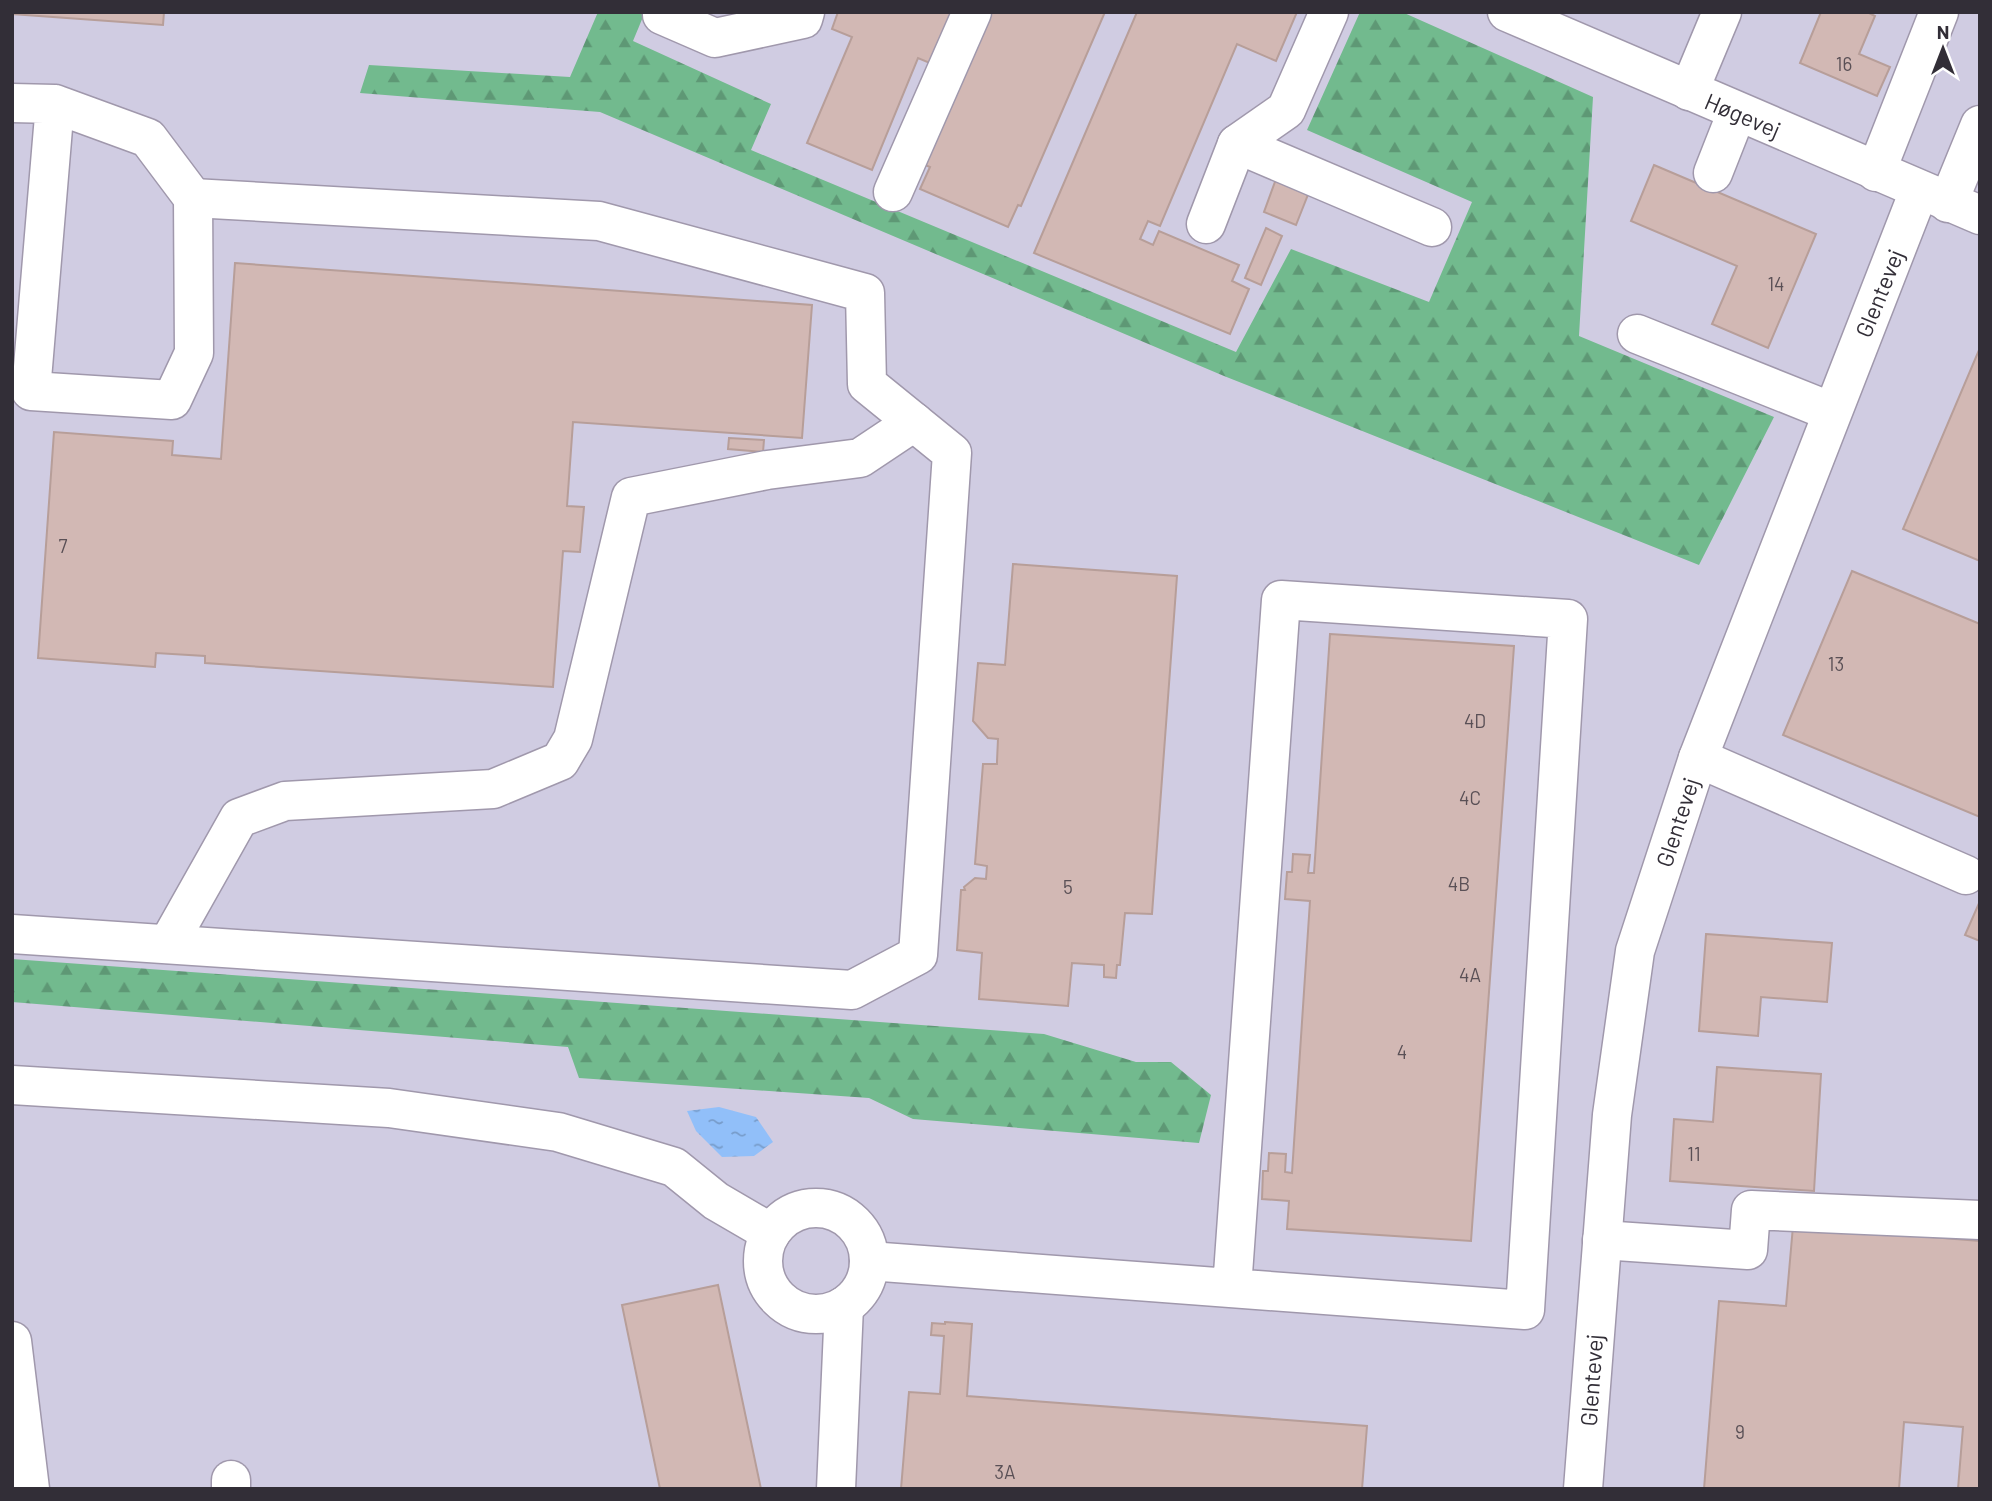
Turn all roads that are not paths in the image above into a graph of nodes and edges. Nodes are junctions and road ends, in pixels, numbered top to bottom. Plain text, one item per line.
1 (805, 12) edge
2 (972, 12) edge
3 (1329, 12) edge
4 (1507, 12) edge
5 (1722, 12) edge
6 (1939, 12) edge
7 (662, 15) dead end
8 (1689, 92) junction
9 (12, 103) edge
10 (55, 104) junction
11 (1737, 112) junction
12 (1980, 125) edge
13 (1237, 144) junction
14 (1876, 172) junction
15 (1713, 173) dead end
16 (893, 192) dead end
17 (193, 198) junction
18 (1949, 203) edge
19 (1206, 223) dead end
20 (1432, 227) dead end
21 (1637, 334) dead end
22 (1832, 412) junction
23 (914, 422) junction
24 (1698, 758) junction
25 (1966, 875) dead end
26 (12, 934) edge
27 (168, 944) junction
28 (12, 1085) edge
29 (1980, 1220) edge
30 (771, 1233) junction
31 (1602, 1240) junction
32 (869, 1261) junction
33 (1232, 1288) junction
34 (844, 1306) junction
35 (12, 1341) edge
36 (30, 1489) edge
37 (836, 1489) edge
38 (1583, 1489) edge

1 - 7 street
2 - 16 street
3 - 13 street
4 - 8 street, Høgevej
5 - 8 street
6 - 14 street
8 - 11 street, Høgevej
9 - 10 street
10 - 17 street
10 - 17 street
11 - 14 street, Høgevej
11 - 15 street
12 - 18 street, Glentevej
13 - 19 street
13 - 20 street
14 - 18 street, Høgevej
17 - 23 street
18 - 22 street, Glentevej
21 - 22 street
22 - 24 street, Glentevej
23 - 27 street
23 - 27 street
24 - 25 street
24 - 31 street, Glentevej
26 - 27 street
28 - 30 street
29 - 31 street
30 - 32 street
30 - 34 street
31 - 38 street, Glentevej
32 - 33 street
32 - 34 street
33 - 33 street
34 - 37 street
35 - 36 street

